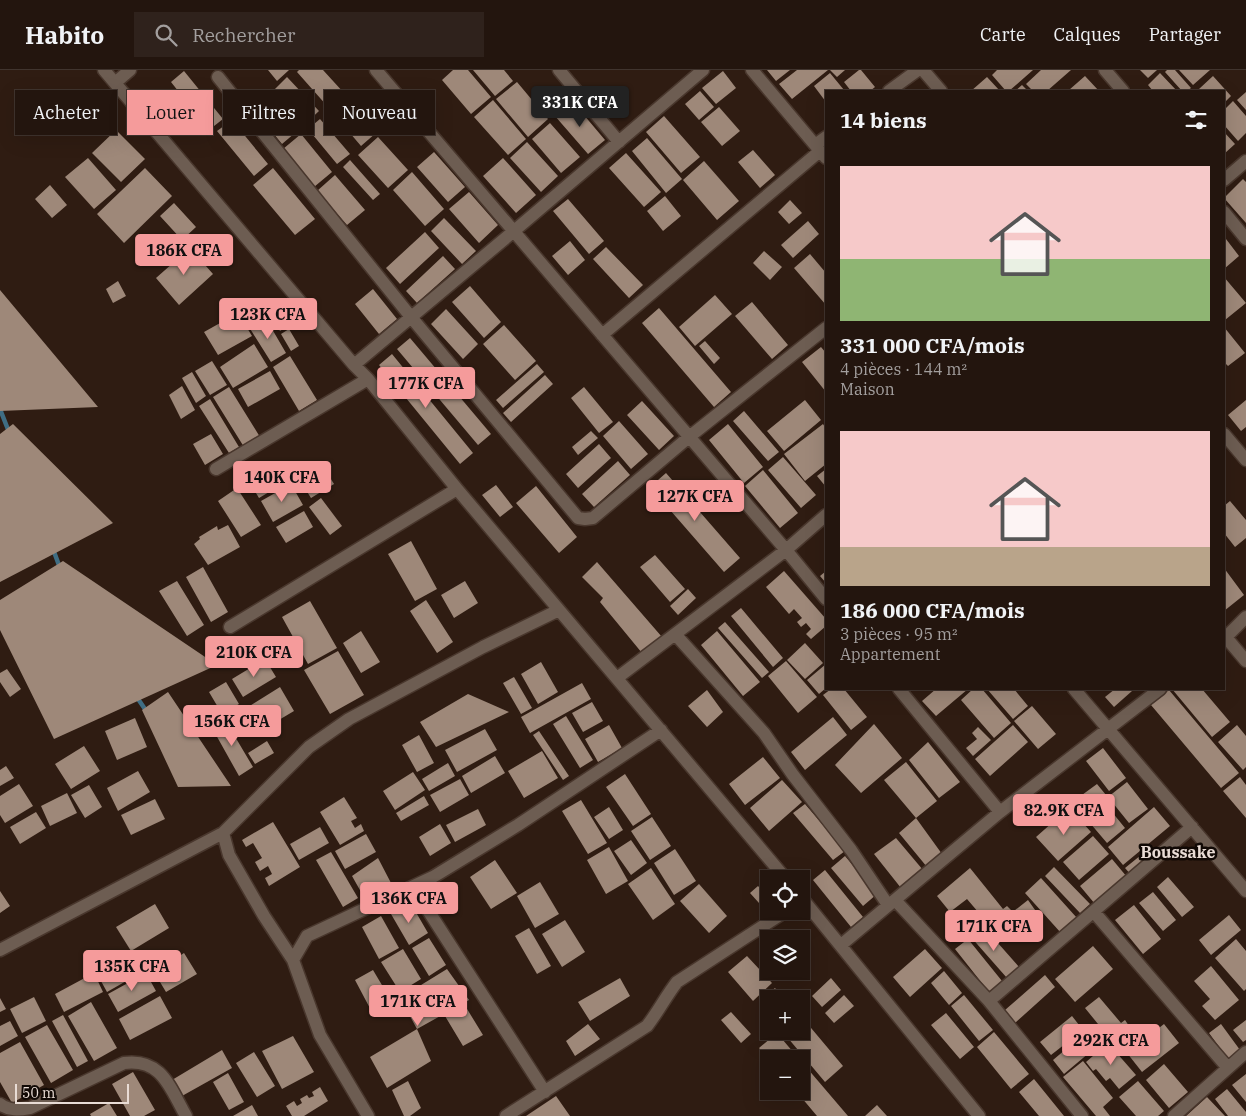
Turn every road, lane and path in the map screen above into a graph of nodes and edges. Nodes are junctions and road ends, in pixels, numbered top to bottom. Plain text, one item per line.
1 (104, 70) edge
2 (130, 70) edge
3 (376, 70) edge
4 (559, 70) edge
5 (703, 70) edge
6 (752, 70) edge
7 (918, 70) edge
8 (924, 70) edge
9 (1105, 70) edge
10 (218, 76) dead end
11 (115, 82) junction
12 (890, 90) edge
13 (940, 90) edge
14 (1122, 90) edge
15 (825, 139) edge
16 (619, 142) junction
17 (820, 151) edge
18 (1246, 161) edge
19 (1225, 179) edge
20 (1225, 213) edge
21 (514, 232) junction
22 (1246, 239) edge
23 (412, 317) junction
24 (825, 329) edge
25 (602, 335) junction
26 (354, 365) junction
27 (368, 379) junction
28 (1225, 435) edge
29 (690, 437) junction
30 (1246, 460) edge
31 (216, 469) dead end
32 (457, 489) junction
33 (825, 516) edge
34 (786, 550) junction
35 (825, 598) edge
36 (559, 610) junction
37 (1246, 617) edge
38 (230, 627) dead end
39 (675, 634) junction
40 (1225, 636) edge
41 (1225, 638) edge
42 (1246, 661) edge
43 (617, 678) junction
44 (900, 690) edge
45 (1075, 690) edge
46 (1159, 690) edge
47 (1109, 729) junction
48 (661, 730) junction
49 (1000, 812) junction
50 (1192, 827) junction
51 (223, 833) junction
52 (778, 870) edge
53 (413, 887) junction
54 (1246, 891) edge
55 (892, 903) junction
56 (810, 908) edge
57 (1094, 912) junction
58 (772, 920) edge
59 (841, 945) junction
60 (0, 950) edge
61 (293, 960) junction
62 (989, 1001) junction
63 (1246, 1052) edge
64 (1228, 1068) junction
65 (545, 1092) junction
66 (0, 1104) edge
67 (186, 1116) edge
68 (368, 1116) edge
69 (506, 1116) edge
70 (979, 1116) edge
71 (1082, 1116) edge
72 (1174, 1116) edge

1 - 11 street
2 - 11 street
3 - 21 street
4 - 16 street
5 - 16 street
6 - 17 street
7 - 12 street
8 - 13 street
9 - 14 street
10 - 23 street
11 - 26 street
15 - 17 street
16 - 21 street
17 - 25 street
18 - 19 street
20 - 22 street
21 - 23 street
21 - 25 street
23 - 26 street
23 - 29 street
24 - 29 street
25 - 29 street
26 - 27 street
27 - 31 street
27 - 32 street
28 - 30 street
29 - 34 street
32 - 36 street
32 - 38 street
33 - 34 street
34 - 35 street
34 - 39 street
36 - 43 street
36 - 51 street
37 - 40 street
39 - 43 street
39 - 55 street
41 - 42 street
43 - 48 street
44 - 49 street
45 - 47 street
46 - 47 street
47 - 49 street
47 - 50 street
48 - 52 street
48 - 53 street
49 - 55 street
50 - 54 street
50 - 57 street
51 - 60 street
51 - 61 street
53 - 61 street
53 - 65 street
55 - 59 street
55 - 62 street
56 - 59 street
57 - 62 street
57 - 64 street
58 - 65 street
59 - 70 street
61 - 68 street
62 - 71 street
63 - 64 street
64 - 72 street
65 - 69 street
66 - 67 street

